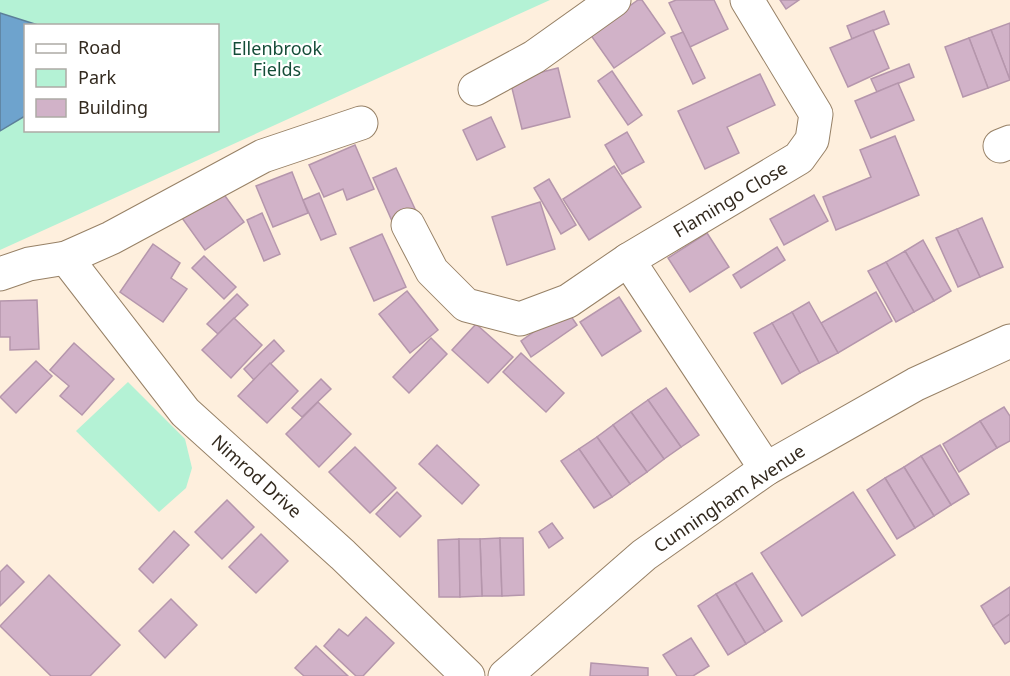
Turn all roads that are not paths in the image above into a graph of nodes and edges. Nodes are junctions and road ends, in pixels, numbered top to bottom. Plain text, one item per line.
1 (614, 0) edge
2 (747, 0) edge
3 (475, 89) dead end
4 (361, 123) dead end
5 (408, 225) dead end
6 (66, 258) junction
7 (628, 260) junction
8 (0, 274) edge
9 (1010, 341) edge
10 (766, 469) junction
11 (468, 676) edge
12 (505, 676) edge

1 - 3 street
2 - 7 street, Flamingo Close
4 - 6 street
5 - 7 street, Flamingo Close
6 - 8 street
6 - 11 street, Nimrod Drive
7 - 10 street
9 - 10 street, Cunningham Avenue
10 - 12 street, Cunningham Avenue

